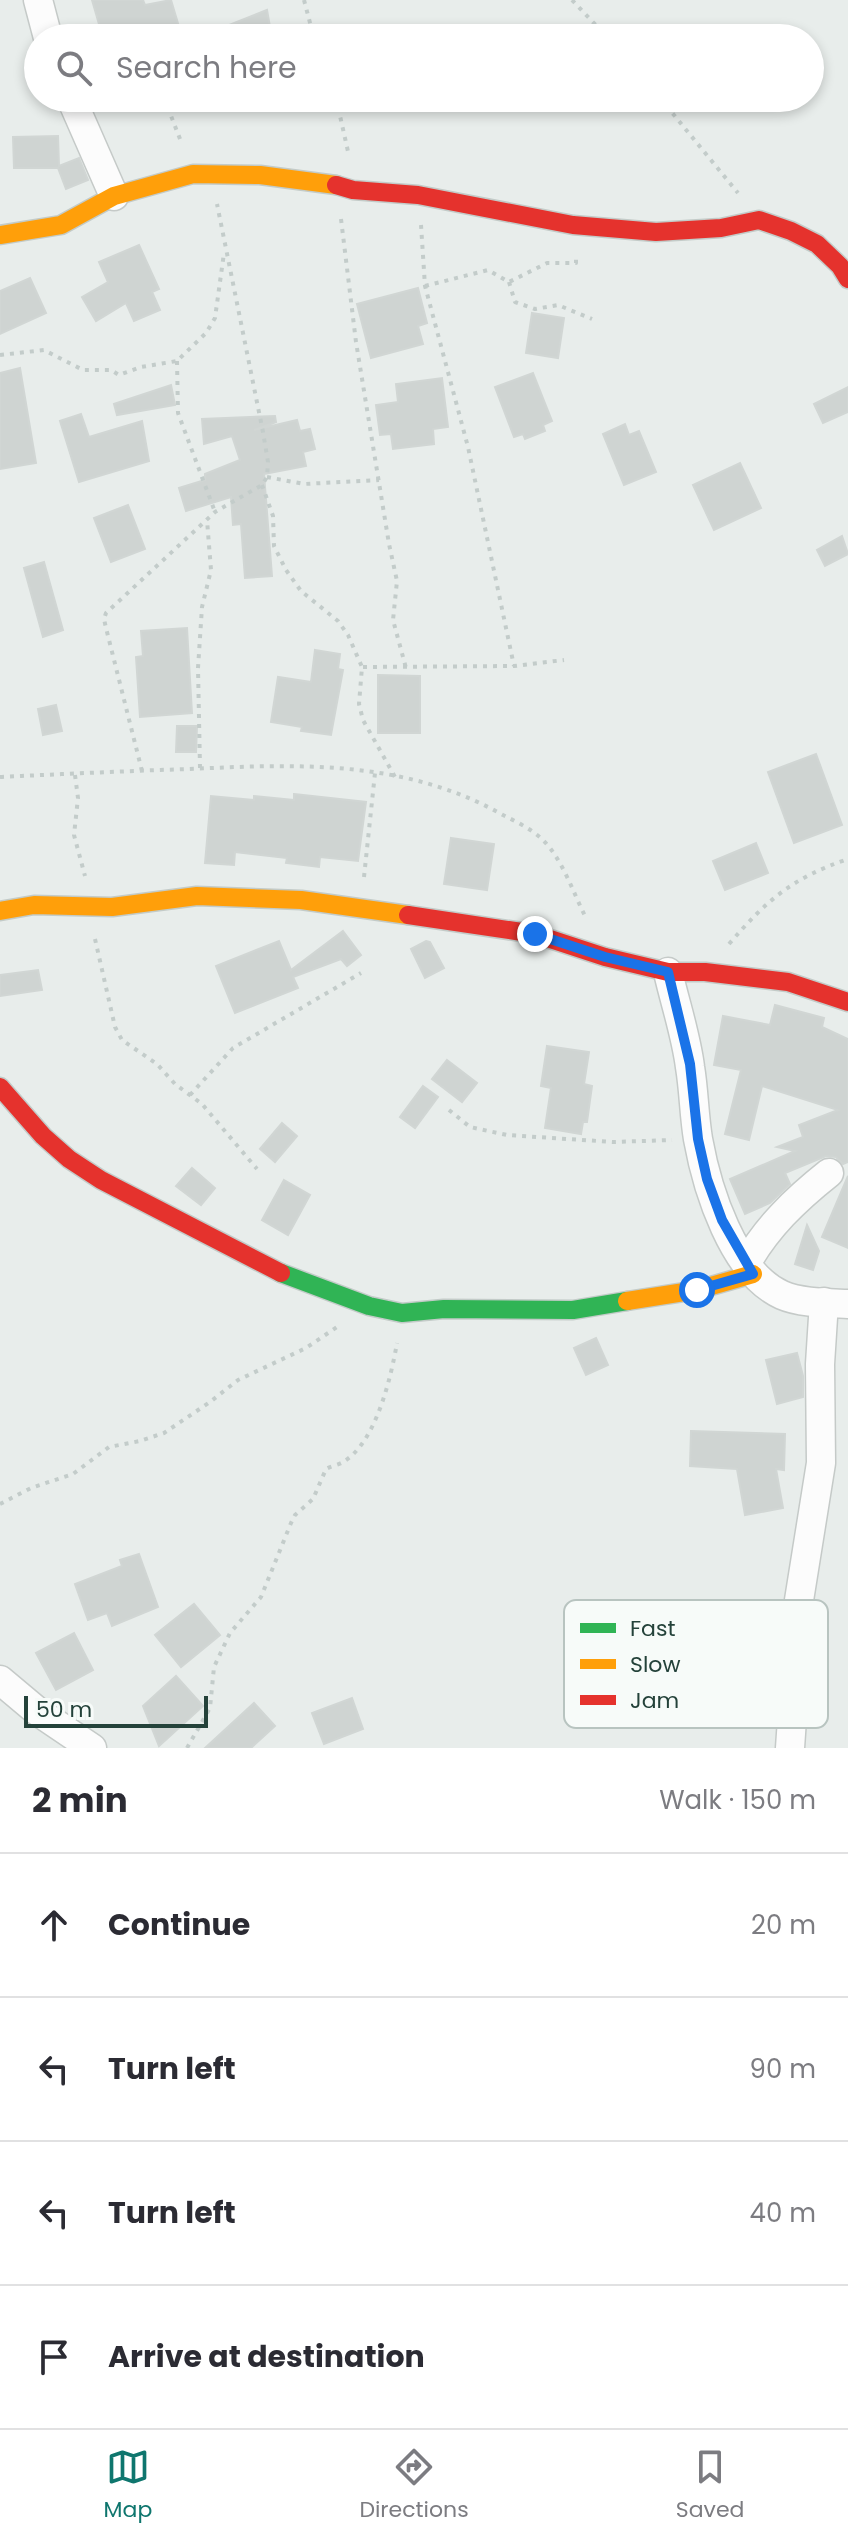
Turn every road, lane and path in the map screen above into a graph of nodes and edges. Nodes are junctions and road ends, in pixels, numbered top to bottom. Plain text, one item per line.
1 (38, 0) edge
2 (304, 0) edge
3 (572, 0) edge
4 (44, 24) edge
5 (310, 24) edge
6 (595, 24) edge
7 (77, 112) edge
8 (171, 112) edge
9 (339, 112) edge
10 (671, 112) edge
11 (201, 174) junction
12 (345, 188) junction
13 (418, 195) junction
14 (114, 196) junction
15 (759, 220) junction
16 (573, 225) junction
17 (0, 235) edge
18 (225, 250) junction
19 (848, 279) edge
20 (509, 282) junction
21 (425, 286) junction
22 (592, 319) dead end
23 (0, 355) edge
24 (177, 361) junction
25 (267, 477) junction
26 (379, 480) junction
27 (262, 485) junction
28 (215, 512) junction
29 (207, 520) junction
30 (564, 660) dead end
31 (514, 666) junction
32 (362, 667) junction
33 (406, 668) junction
34 (200, 768) junction
35 (142, 771) junction
36 (375, 773) junction
37 (75, 774) junction
38 (0, 777) edge
39 (395, 777) junction
40 (848, 859) edge
41 (87, 906) junction
42 (348, 907) junction
43 (0, 911) edge
44 (586, 918) dead end
45 (668, 972) junction
46 (705, 972) junction
47 (361, 973) dead end
48 (848, 1002) edge
49 (0, 1087) edge
50 (190, 1095) junction
51 (449, 1110) dead end
52 (698, 1139) junction
53 (257, 1169) dead end
54 (829, 1173) dead end
55 (749, 1269) junction
56 (836, 1303) edge
57 (369, 1306) junction
58 (402, 1313) junction
59 (0, 1504) edge
60 (799, 1600) edge
61 (0, 1680) edge
62 (791, 1728) edge
63 (92, 1748) edge
64 (187, 1748) edge
65 (790, 1748) edge

1 - 4 street
2 - 5 path
3 - 6 path
7 - 14 street
8 - 11 path
9 - 12 path
10 - 15 path
11 - 12 street
11 - 14 street
11 - 18 path
12 - 13 street
12 - 26 path
13 - 16 street
13 - 21 path
14 - 17 street
15 - 16 street
15 - 19 street
16 - 20 path
18 - 24 path
18 - 25 path
20 - 21 path
20 - 22 path
21 - 31 path
23 - 24 path
24 - 28 path
25 - 26 path
25 - 27 path
26 - 33 path
27 - 28 path
27 - 32 path
28 - 29 path
29 - 34 path
29 - 35 path
30 - 31 path
31 - 33 path
32 - 33 path
32 - 39 path
34 - 35 path
34 - 36 path
35 - 37 path
36 - 39 path
36 - 42 path
37 - 38 path
37 - 41 path
39 - 44 path
40 - 46 path
41 - 42 street
41 - 43 street
41 - 50 path
42 - 45 street
45 - 46 street
45 - 52 street
46 - 48 street
47 - 50 path
49 - 57 street
50 - 53 path
51 - 52 path
52 - 55 street
54 - 55 street
55 - 56 street
55 - 58 street
56 - 60 street
57 - 58 street
57 - 59 path
58 - 64 path
61 - 63 street
62 - 65 street

